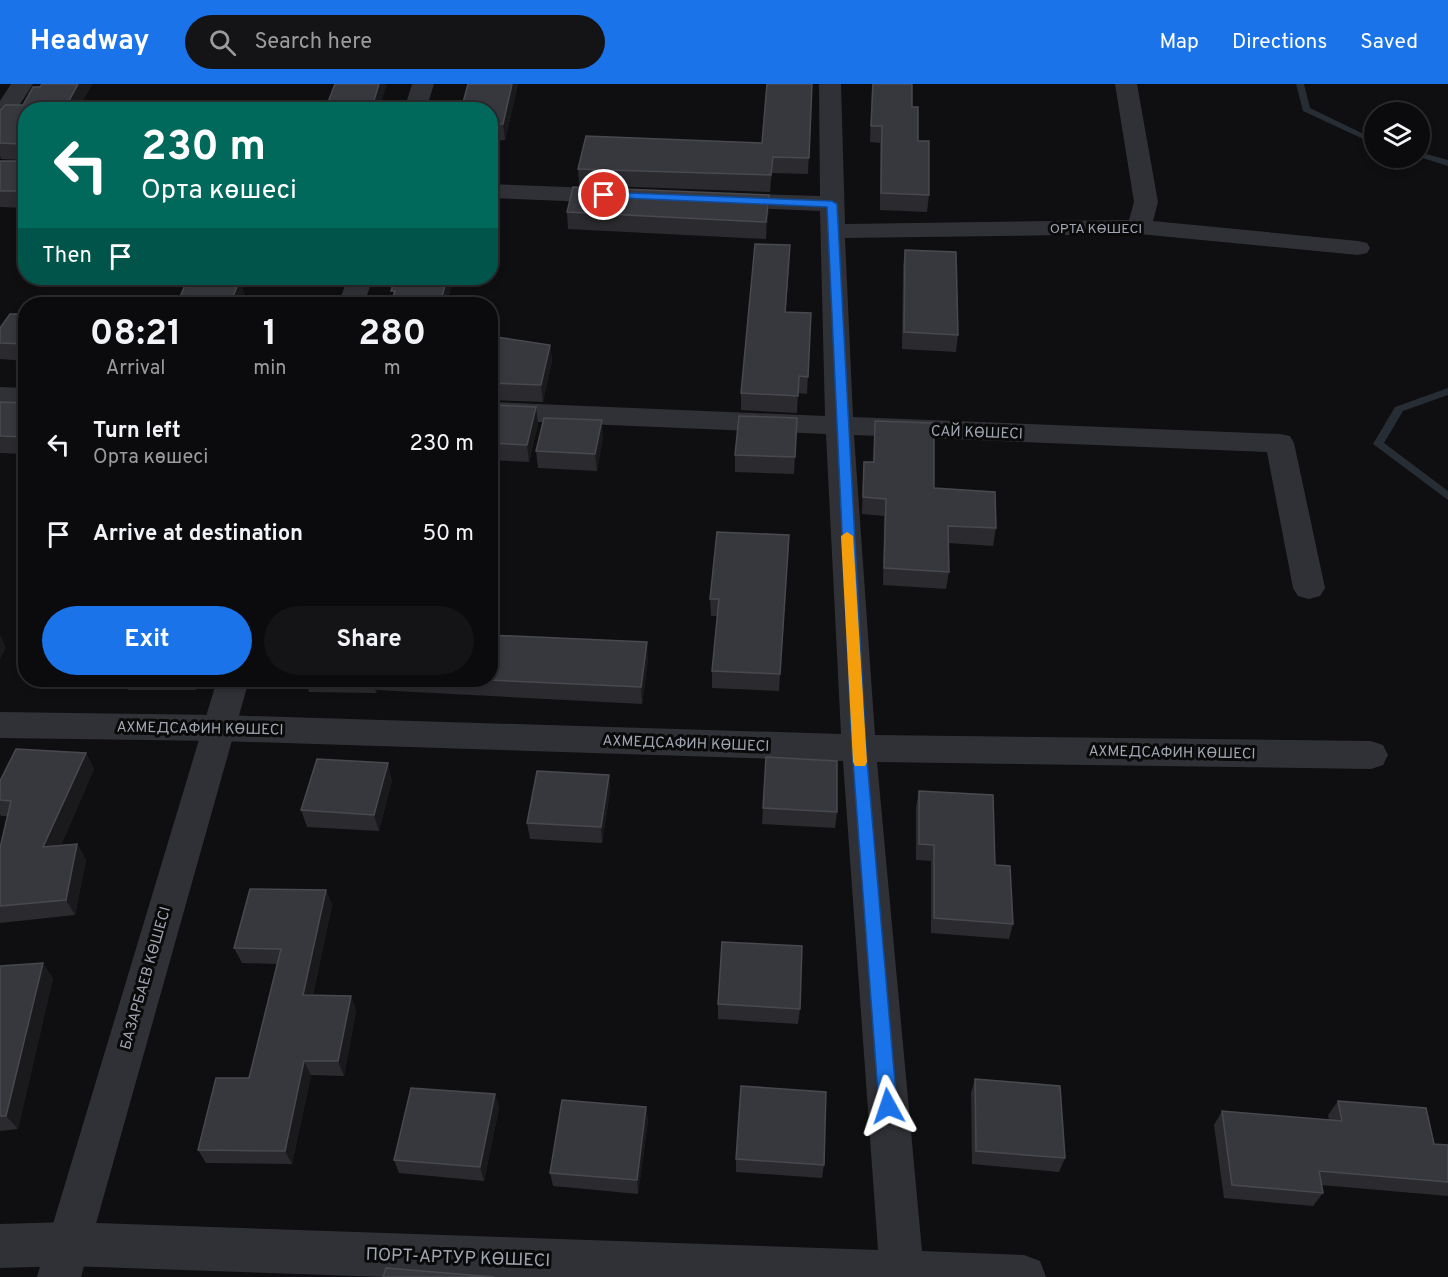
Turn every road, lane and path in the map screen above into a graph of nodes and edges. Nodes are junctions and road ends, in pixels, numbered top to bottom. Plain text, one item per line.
1 (22, 84) edge
2 (423, 84) edge
3 (831, 84) edge
4 (1126, 84) edge
5 (417, 102) edge
6 (0, 118) edge
7 (498, 191) edge
8 (643, 197) edge
9 (702, 199) edge
10 (832, 218) junction
11 (1139, 227) junction
12 (1358, 248) dead end
13 (0, 396) edge
14 (18, 397) edge
15 (498, 411) edge
16 (841, 427) junction
17 (1309, 588) dead end
18 (231, 687) edge
19 (0, 725) edge
20 (219, 728) junction
21 (859, 748) junction
22 (1371, 755) dead end
23 (0, 1246) edge
24 (63, 1261) edge
25 (902, 1275) edge
26 (1024, 1277) edge

1 - 6 street
2 - 5 street
3 - 10 street
4 - 11 street
7 - 8 street
9 - 10 street, ОРТА КӨШЕСІ
10 - 11 street, ОРТА КӨШЕСІ
10 - 16 street
11 - 12 street, ОРТА КӨШЕСІ
13 - 14 street
15 - 16 street, САЙ КӨШЕСІ
16 - 17 street, САЙ КӨШЕСІ
16 - 21 street
18 - 20 street, БАЗАРБАЕВ КӨШЕСІ
19 - 20 street, АХМЕДСАФИН КӨШЕСІ
20 - 21 street, АХМЕДСАФИН КӨШЕСІ
20 - 24 street, БАЗАРБАЕВ КӨШЕСІ
21 - 22 street, АХМЕДСАФИН КӨШЕСІ
21 - 25 street
23 - 24 street, ПОРТ-АРТУР КӨШЕСІ
24 - 25 street, ПОРТ-АРТУР КӨШЕСІ
25 - 26 street, ПОРТ-АРТУР КӨШЕСІ

